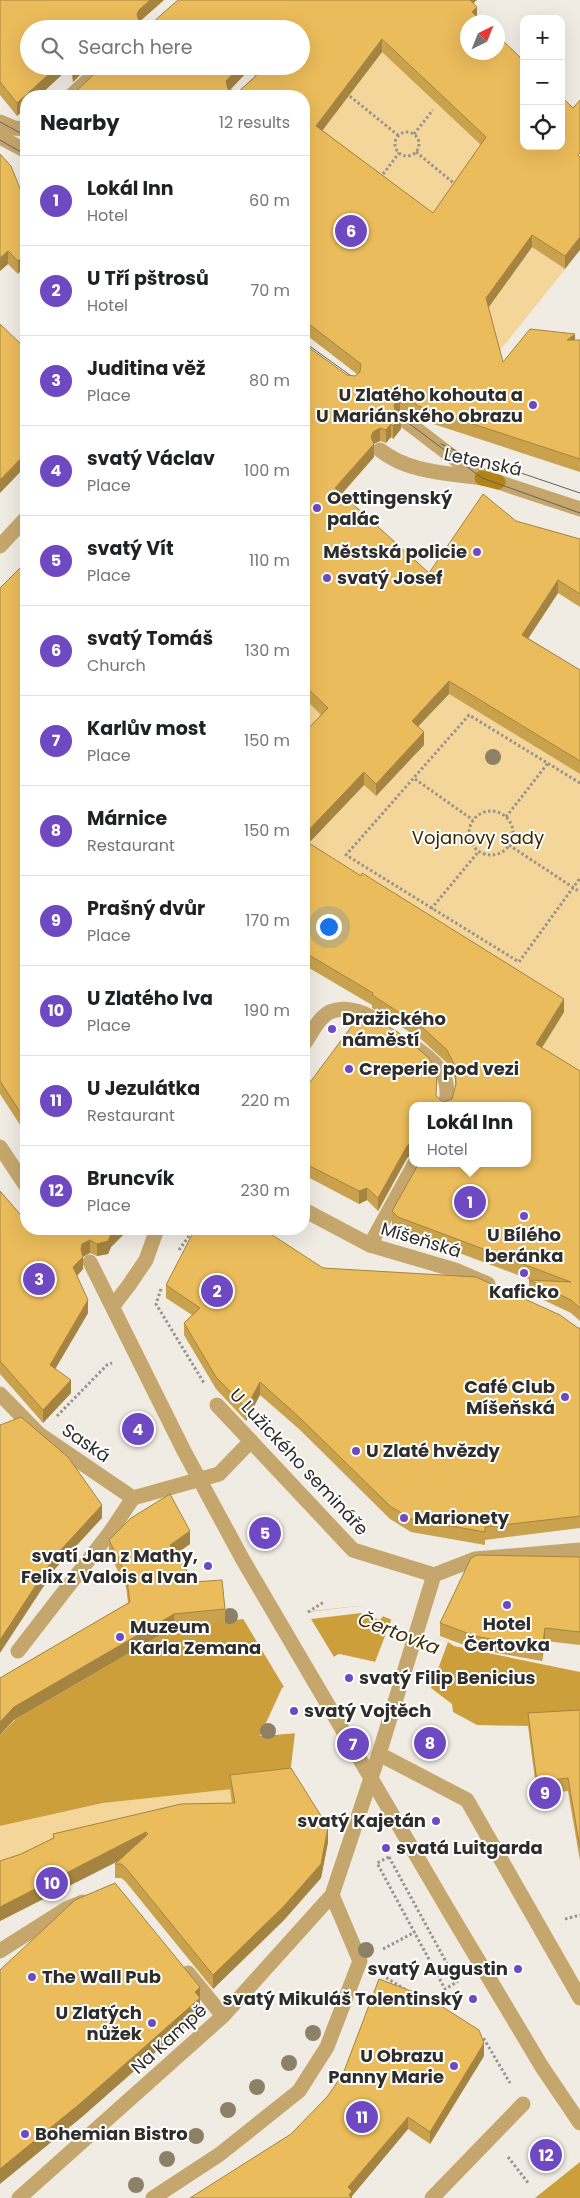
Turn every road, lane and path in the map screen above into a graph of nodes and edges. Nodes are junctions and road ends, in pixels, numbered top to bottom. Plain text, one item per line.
1 (93, 75) edge
2 (77, 90) edge
3 (343, 90) edge
4 (433, 110) dead end
5 (0, 122) edge
6 (20, 128) edge
7 (414, 134) junction
8 (399, 136) junction
9 (0, 137) edge
10 (20, 148) edge
11 (416, 152) junction
12 (399, 153) junction
13 (379, 180) edge
14 (460, 188) edge
15 (403, 420) dead end
16 (380, 450) dead end
17 (498, 482) junction
18 (580, 509) edge
19 (20, 524) edge
20 (0, 546) edge
21 (548, 763) junction
22 (415, 779) junction
23 (580, 783) edge
24 (506, 818) junction
25 (473, 820) junction
26 (509, 845) junction
27 (479, 851) junction
28 (580, 878) edge
29 (573, 887) junction
30 (580, 892) edge
31 (431, 909) junction
32 (388, 1028) edge
33 (310, 1035) edge
34 (403, 1039) edge
35 (445, 1102) edge
36 (0, 1147) edge
37 (413, 1167) edge
38 (20, 1177) edge
39 (310, 1213) edge
40 (155, 1235) edge
41 (370, 1245) junction
42 (90, 1262) dead end
43 (499, 1289) edge
44 (156, 1304) dead end
45 (113, 1306) junction
46 (107, 1365) dead end
47 (0, 1394) edge
48 (217, 1405) joint
49 (53, 1420) edge
50 (251, 1441) junction
51 (133, 1498) junction
52 (580, 1550) edge
53 (434, 1576) junction
54 (324, 1602) dead end
55 (308, 1612) dead end
56 (18, 1651) dead end
57 (379, 1754) junction
58 (389, 1856) dead end
59 (100, 1895) edge
60 (332, 1895) junction
61 (415, 1932) junction
62 (0, 1951) edge
63 (178, 1961) edge
64 (360, 1961) junction
65 (457, 1982) dead end
66 (410, 1992) edge
67 (580, 1998) edge
68 (223, 2016) junction
69 (476, 2034) edge
70 (523, 2104) joint
71 (580, 2123) edge
72 (523, 2176) dead end
73 (529, 2184) dead end
74 (19, 2198) edge
75 (153, 2198) edge
76 (432, 2198) edge

1 - 2 street
3 - 8 path
4 - 7 path
5 - 6 street
7 - 8 path
7 - 11 path
8 - 12 path
9 - 10 street
11 - 12 path
11 - 14 path
12 - 13 path
15 - 17 street
16 - 17 street, Letenská
17 - 18 street, Letenská
19 - 20 street
21 - 22 path
21 - 23 path
21 - 24 path
22 - 25 path
22 - 31 path
24 - 25 path
24 - 26 path
25 - 27 path
26 - 27 path
26 - 29 path
27 - 31 path
28 - 29 path
29 - 30 path
29 - 31 path
32 - 33 street
34 - 35 street
36 - 38 street
37 - 41 street
39 - 41 street, Míšeňská
40 - 45 street
41 - 43 street, Míšeňská
42 - 45 street
44 - 48 path, U Lužického semináře
45 - 71 street
46 - 49 path
47 - 51 street, Saská
48 - 50 street, U Lužického semináře
50 - 51 street
50 - 53 street, U Lužického semináře
51 - 56 street
52 - 53 street
53 - 57 street, Na Kampě
54 - 55 path
57 - 60 street, Na Kampě
57 - 67 street
58 - 61 path
59 - 62 street
60 - 64 street
60 - 68 street, Na Kampě
61 - 64 path
61 - 65 path
63 - 68 street
64 - 66 path
64 - 75 street
68 - 74 street, Na Kampě
69 - 70 path
70 - 76 street
72 - 73 path

